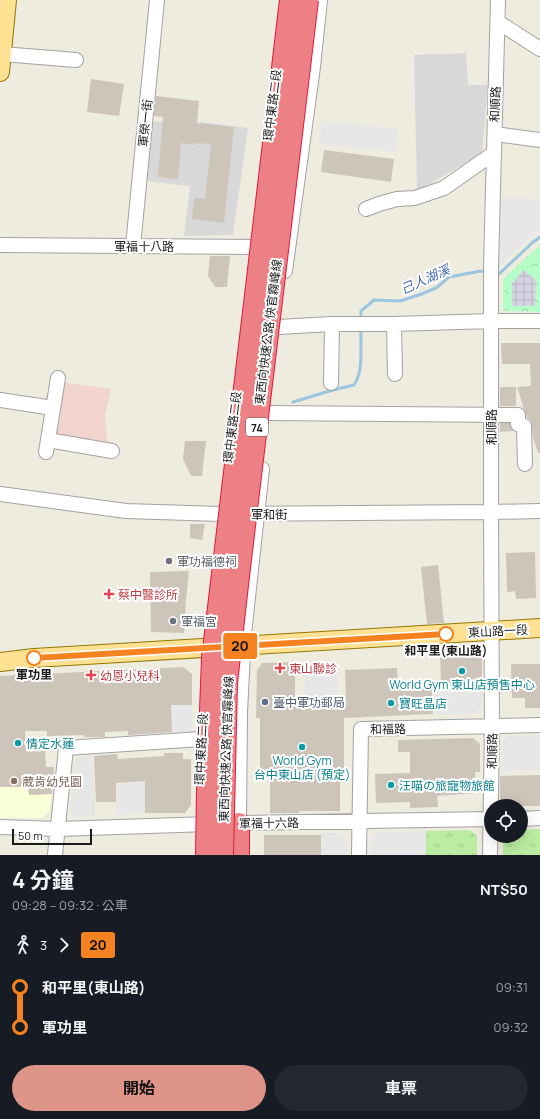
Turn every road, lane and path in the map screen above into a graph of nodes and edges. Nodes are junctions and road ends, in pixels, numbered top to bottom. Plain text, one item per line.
1 (7, 0) edge
2 (157, 0) edge
3 (278, 0) edge
4 (285, 0) edge
5 (290, 0) edge
6 (308, 0) edge
7 (320, 0) edge
8 (498, 0) edge
9 (498, 22) junction
10 (540, 49) edge
11 (76, 60) dead end
12 (1, 63) edge
13 (495, 134) junction
14 (540, 140) edge
15 (494, 153) junction
16 (366, 209) dead end
17 (0, 245) edge
18 (133, 246) junction
19 (254, 246) junction
20 (289, 247) junction
21 (492, 321) junction
22 (540, 321) edge
23 (332, 324) junction
24 (394, 324) junction
25 (278, 327) junction
26 (395, 374) dead end
27 (58, 378) dead end
28 (331, 383) dead end
29 (0, 400) edge
30 (53, 408) junction
31 (267, 413) junction
32 (490, 415) junction
33 (112, 451) dead end
34 (525, 464) dead end
35 (0, 494) edge
36 (540, 511) edge
37 (490, 512) junction
38 (220, 514) junction
39 (257, 514) junction
40 (540, 628) edge
41 (491, 631) junction
42 (244, 646) junction
43 (210, 653) junction
44 (0, 662) edge
45 (540, 725) edge
46 (492, 727) junction
47 (201, 739) junction
48 (491, 799) edge
49 (540, 818) edge
50 (528, 819) edge
51 (484, 820) edge
52 (359, 821) junction
53 (239, 823) junction
54 (197, 825) junction
55 (0, 827) edge
56 (58, 829) junction
57 (490, 843) edge
58 (55, 855) edge
59 (197, 855) edge
60 (206, 855) edge
61 (223, 855) edge
62 (234, 855) edge
63 (239, 855) edge
64 (244, 855) edge
65 (358, 855) edge
66 (490, 855) edge

1 - 12 main road
2 - 18 street, 軍榮一街
3 - 43 highway, 74, bridge
4 - 19 street, 環中東路二段
5 - 43 highway, 東西向快速公路 快官霧峰線 / 74, bridge
6 - 61 highway, 東西向快速公路 快官霧峰線 / 74, bridge
7 - 20 street
8 - 9 street, 和順路
9 - 10 street
9 - 13 street, 和順路
11 - 12 street
13 - 14 street
13 - 15 street, 和順路
15 - 16 street
15 - 21 street, 和順路
17 - 18 street, 軍福十八路
18 - 19 street, 軍福十八路
19 - 20 street, 軍福十八路
19 - 38 street, 環中東路二段
20 - 25 street
21 - 22 street
21 - 24 street
21 - 32 street, 和順路
23 - 24 street
23 - 25 street
23 - 28 street
24 - 26 street
25 - 31 street
27 - 30 street
29 - 30 street
30 - 33 street
31 - 32 street
31 - 39 street
32 - 34 street
32 - 37 street, 和順路
35 - 38 street, 軍和街
36 - 37 street, 軍和街
37 - 39 street, 軍和街
37 - 41 street, 和順路
38 - 39 street, 軍和街
38 - 43 street, 環中東路二段
39 - 42 street
40 - 41 main road, 東山路一段
41 - 42 main road, 東山路一段
41 - 46 street, 和順路
42 - 43 main road, 東山路一段
42 - 53 street
43 - 44 main road, 東山路一段
43 - 47 street, 環中東路二段
43 - 60 highway, 東西向快速公路 快官霧峰線 / 74, bridge
45 - 46 street, 和福路
46 - 48 street, 和順路
46 - 52 street, 和福路
47 - 54 street, 環中東路二段
47 - 56 street
49 - 50 street
51 - 52 street, 軍福十六路
52 - 53 street, 軍福十六路
52 - 65 street, 和福路
53 - 54 street, 軍福十六路
53 - 62 street
53 - 63 highway
53 - 64 street
54 - 56 street, 軍福十六路
54 - 59 street, 環中東路二段
55 - 56 street, 軍福十六路
56 - 58 street
57 - 66 street, 和順路

